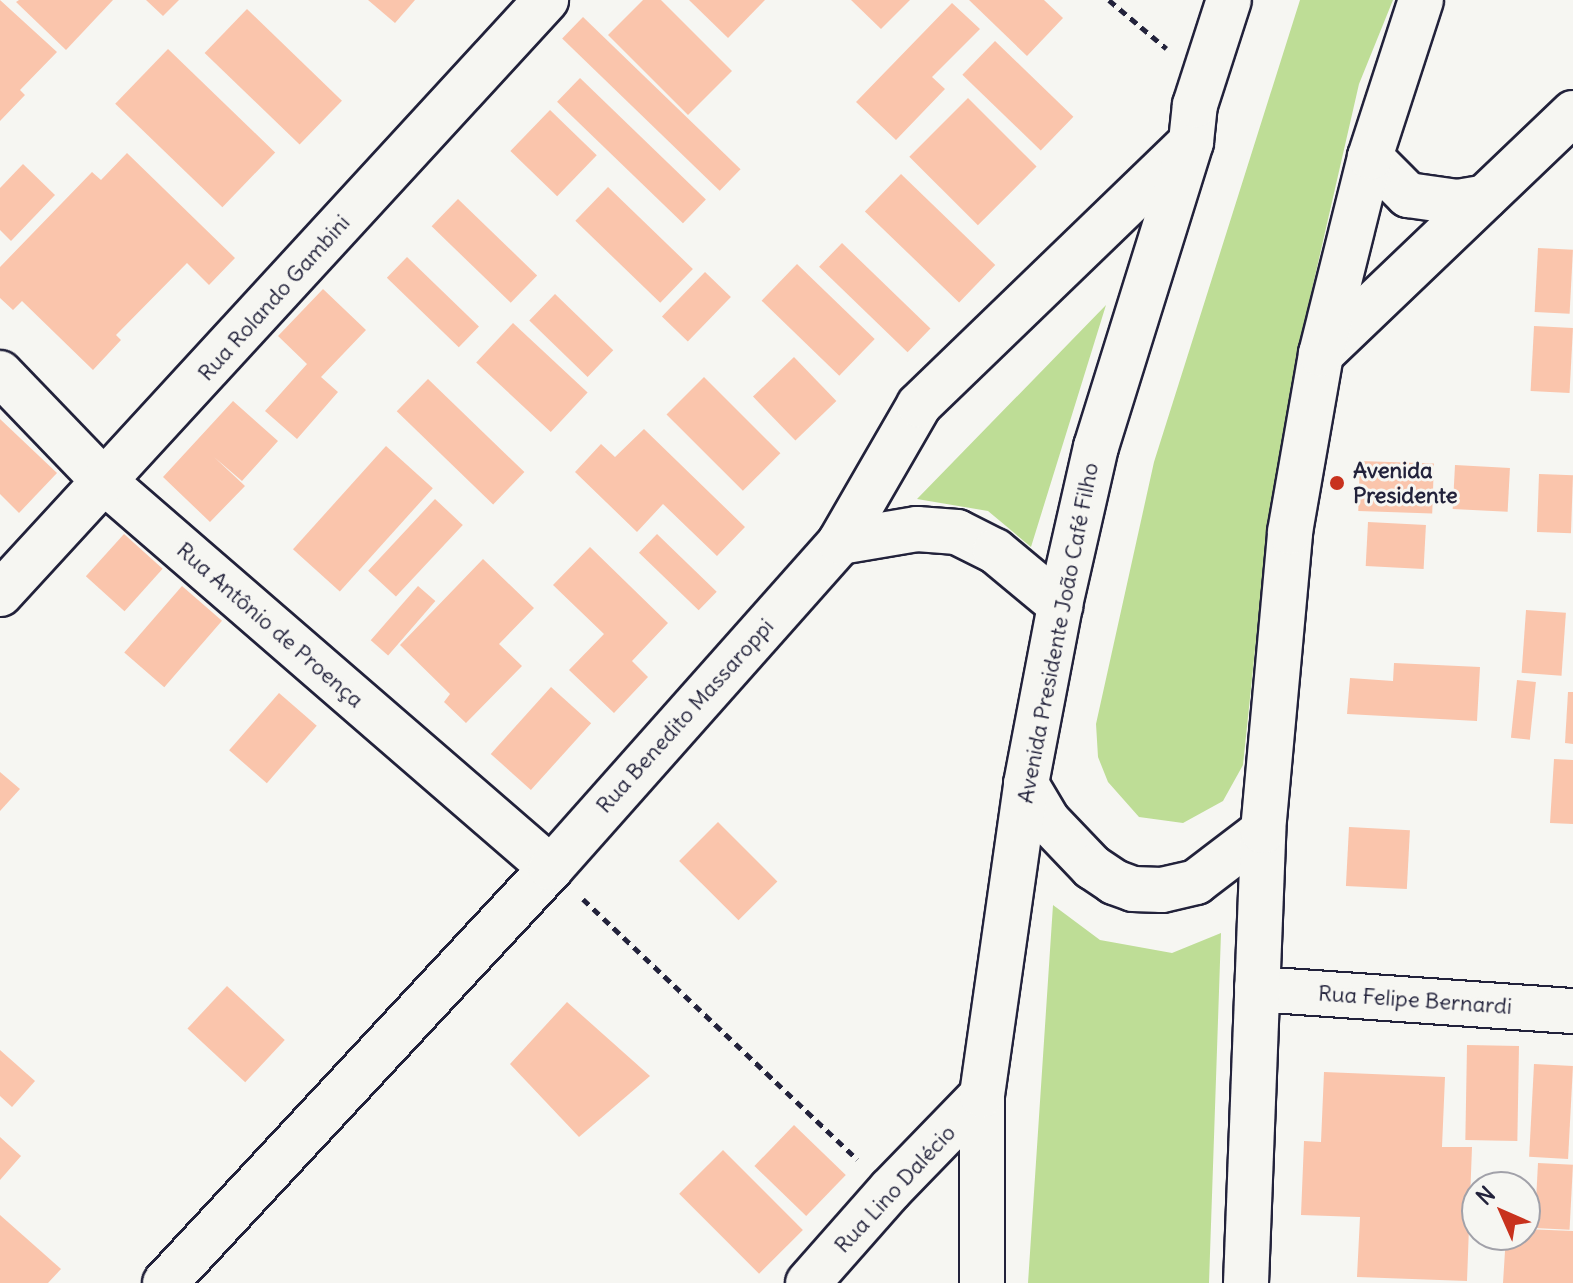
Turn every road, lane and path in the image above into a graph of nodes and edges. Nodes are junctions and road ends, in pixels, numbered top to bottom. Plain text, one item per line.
1 (546, 0) edge
2 (1109, 0) edge
3 (1229, 0) edge
4 (1421, 0) edge
5 (1573, 113) edge
6 (1193, 123) junction
7 (1370, 157) junction
8 (1485, 197) junction
9 (1321, 354) junction
10 (0, 373) edge
11 (105, 482) junction
12 (840, 542) junction
13 (0, 594) edge
14 (1060, 605) junction
15 (1026, 784) junction
16 (1263, 831) junction
17 (551, 868) junction
18 (1257, 989) junction
19 (1573, 1011) edge
20 (982, 1095) junction
21 (890, 1190) junction
22 (165, 1283) edge
23 (808, 1283) edge
24 (982, 1283) edge
25 (1246, 1283) edge

1 - 11 street, Rua Rolando Gambini
2 - 6 path
3 - 6 street, Avenida Presidente João Café Filho
4 - 7 street
5 - 8 street
6 - 12 street, Rua Benedito Massaroppi
6 - 14 street, Avenida Presidente João Café Filho
7 - 8 street
7 - 9 street
8 - 9 street
9 - 16 street
10 - 11 street, Rua Antônio de Proença
11 - 13 street, Rua Rolando Gambini
11 - 17 street, Rua Antônio de Proença
12 - 14 street
12 - 17 street, Rua Benedito Massaroppi
14 - 15 street, Avenida Presidente João Café Filho
15 - 16 street
15 - 20 street, Avenida Presidente João Café Filho
16 - 18 street
17 - 21 path
17 - 22 street, Rua Benedito Massaroppi
18 - 19 street, Rua Felipe Bernardi
18 - 25 street
20 - 21 street, Rua Lino Dalécio
20 - 24 street, Avenida Presidente João Café Filho
21 - 23 street, Rua Lino Dalécio

